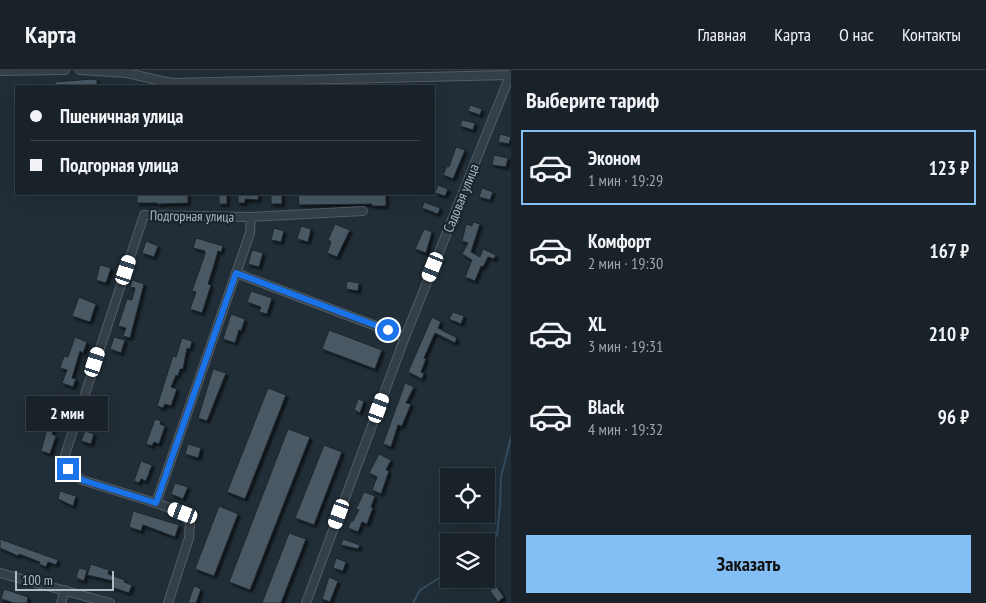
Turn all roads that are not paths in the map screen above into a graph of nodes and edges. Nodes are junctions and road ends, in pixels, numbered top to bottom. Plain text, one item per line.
1 (65, 70) edge
2 (80, 70) edge
3 (0, 71) edge
4 (511, 74) edge
5 (363, 211) dead end
6 (250, 217) junction
7 (236, 273) junction
8 (405, 337) junction
9 (156, 503) junction
10 (0, 573) edge
11 (65, 590) junction
12 (61, 603) edge
13 (110, 603) edge
14 (168, 603) edge
15 (306, 603) edge

1 - 3 street
2 - 4 street
4 - 8 street, Садовая улица
5 - 6 street, Подгорная улица
6 - 7 street
6 - 9 street, Подгорная улица
7 - 8 street
7 - 9 street
8 - 15 street, Садовая улица
9 - 14 street
10 - 11 street
11 - 12 street
11 - 13 street

